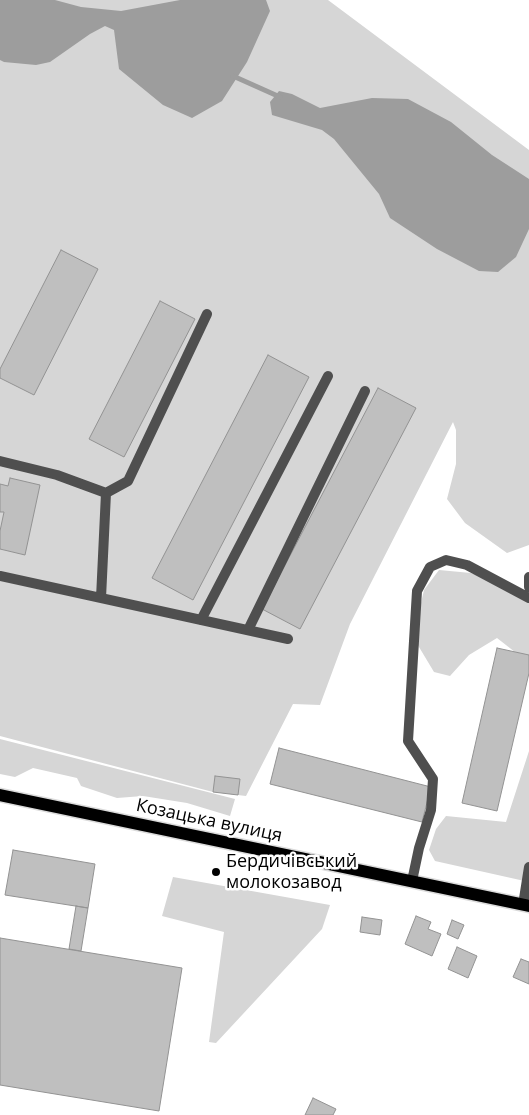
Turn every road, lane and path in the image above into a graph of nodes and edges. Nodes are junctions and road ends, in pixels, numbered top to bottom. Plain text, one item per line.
1 (207, 314) dead end
2 (328, 376) dead end
3 (364, 391) dead end
4 (0, 461) edge
5 (106, 494) junction
6 (0, 576) edge
7 (529, 577) edge
8 (529, 587) edge
9 (101, 598) junction
10 (529, 598) edge
11 (201, 620) junction
12 (248, 630) junction
13 (288, 639) dead end
14 (0, 794) edge
15 (529, 867) edge
16 (412, 881) junction
17 (526, 905) edge

1 - 5 lane
2 - 11 lane
3 - 12 lane
4 - 5 lane
5 - 9 lane
6 - 9 lane
7 - 8 lane
9 - 11 lane
10 - 16 lane
11 - 12 lane
12 - 13 lane
14 - 16 main road, Козацька вулиця
15 - 17 lane
16 - 17 main road, Козацька вулиця

